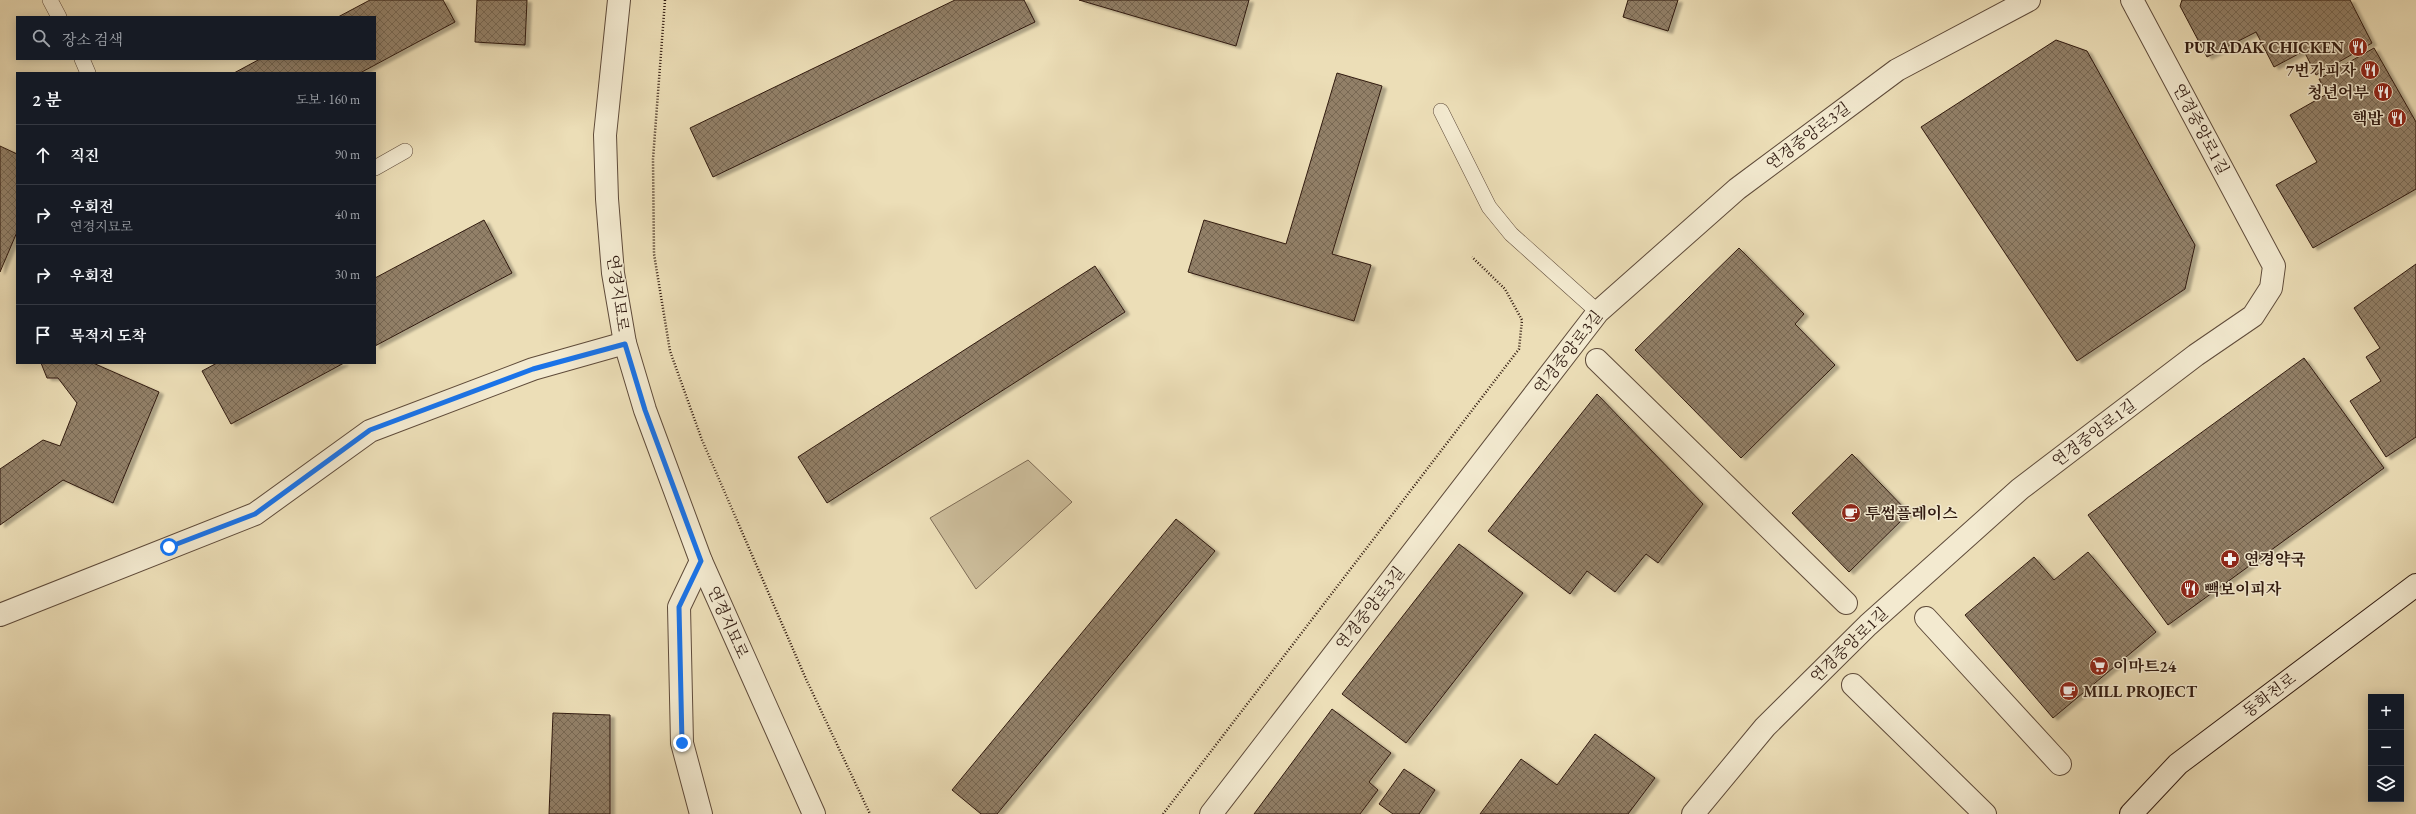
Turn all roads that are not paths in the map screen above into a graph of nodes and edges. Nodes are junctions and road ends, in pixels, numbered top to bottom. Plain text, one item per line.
1 (50, 0) edge
2 (619, 0) edge
3 (2029, 0) edge
4 (2132, 0) edge
5 (58, 16) edge
6 (82, 60) edge
7 (88, 72) edge
8 (1441, 112) dead end
9 (405, 150) dead end
10 (376, 167) edge
11 (1598, 312) junction
12 (625, 344) junction
13 (1597, 360) dead end
14 (701, 561) junction
15 (2416, 585) edge
16 (1846, 603) dead end
17 (0, 615) edge
18 (1926, 618) dead end
19 (1853, 685) dead end
20 (2060, 764) dead end
21 (701, 814) edge
22 (814, 814) edge
23 (1211, 814) edge
24 (1693, 814) edge
25 (1985, 814) edge
26 (2131, 814) edge

1 - 5 lane
2 - 12 street, 연경지묘로
3 - 11 street, 연경중앙로3길
4 - 24 street, 연경중앙로1길
6 - 7 lane
8 - 11 lane
9 - 10 lane
11 - 23 street, 연경중앙로3길
12 - 14 street, 연경지묘로
12 - 17 street
13 - 16 street
14 - 21 street
14 - 22 street, 연경지묘로
15 - 26 street, 동화천로
18 - 20 street
19 - 25 street

